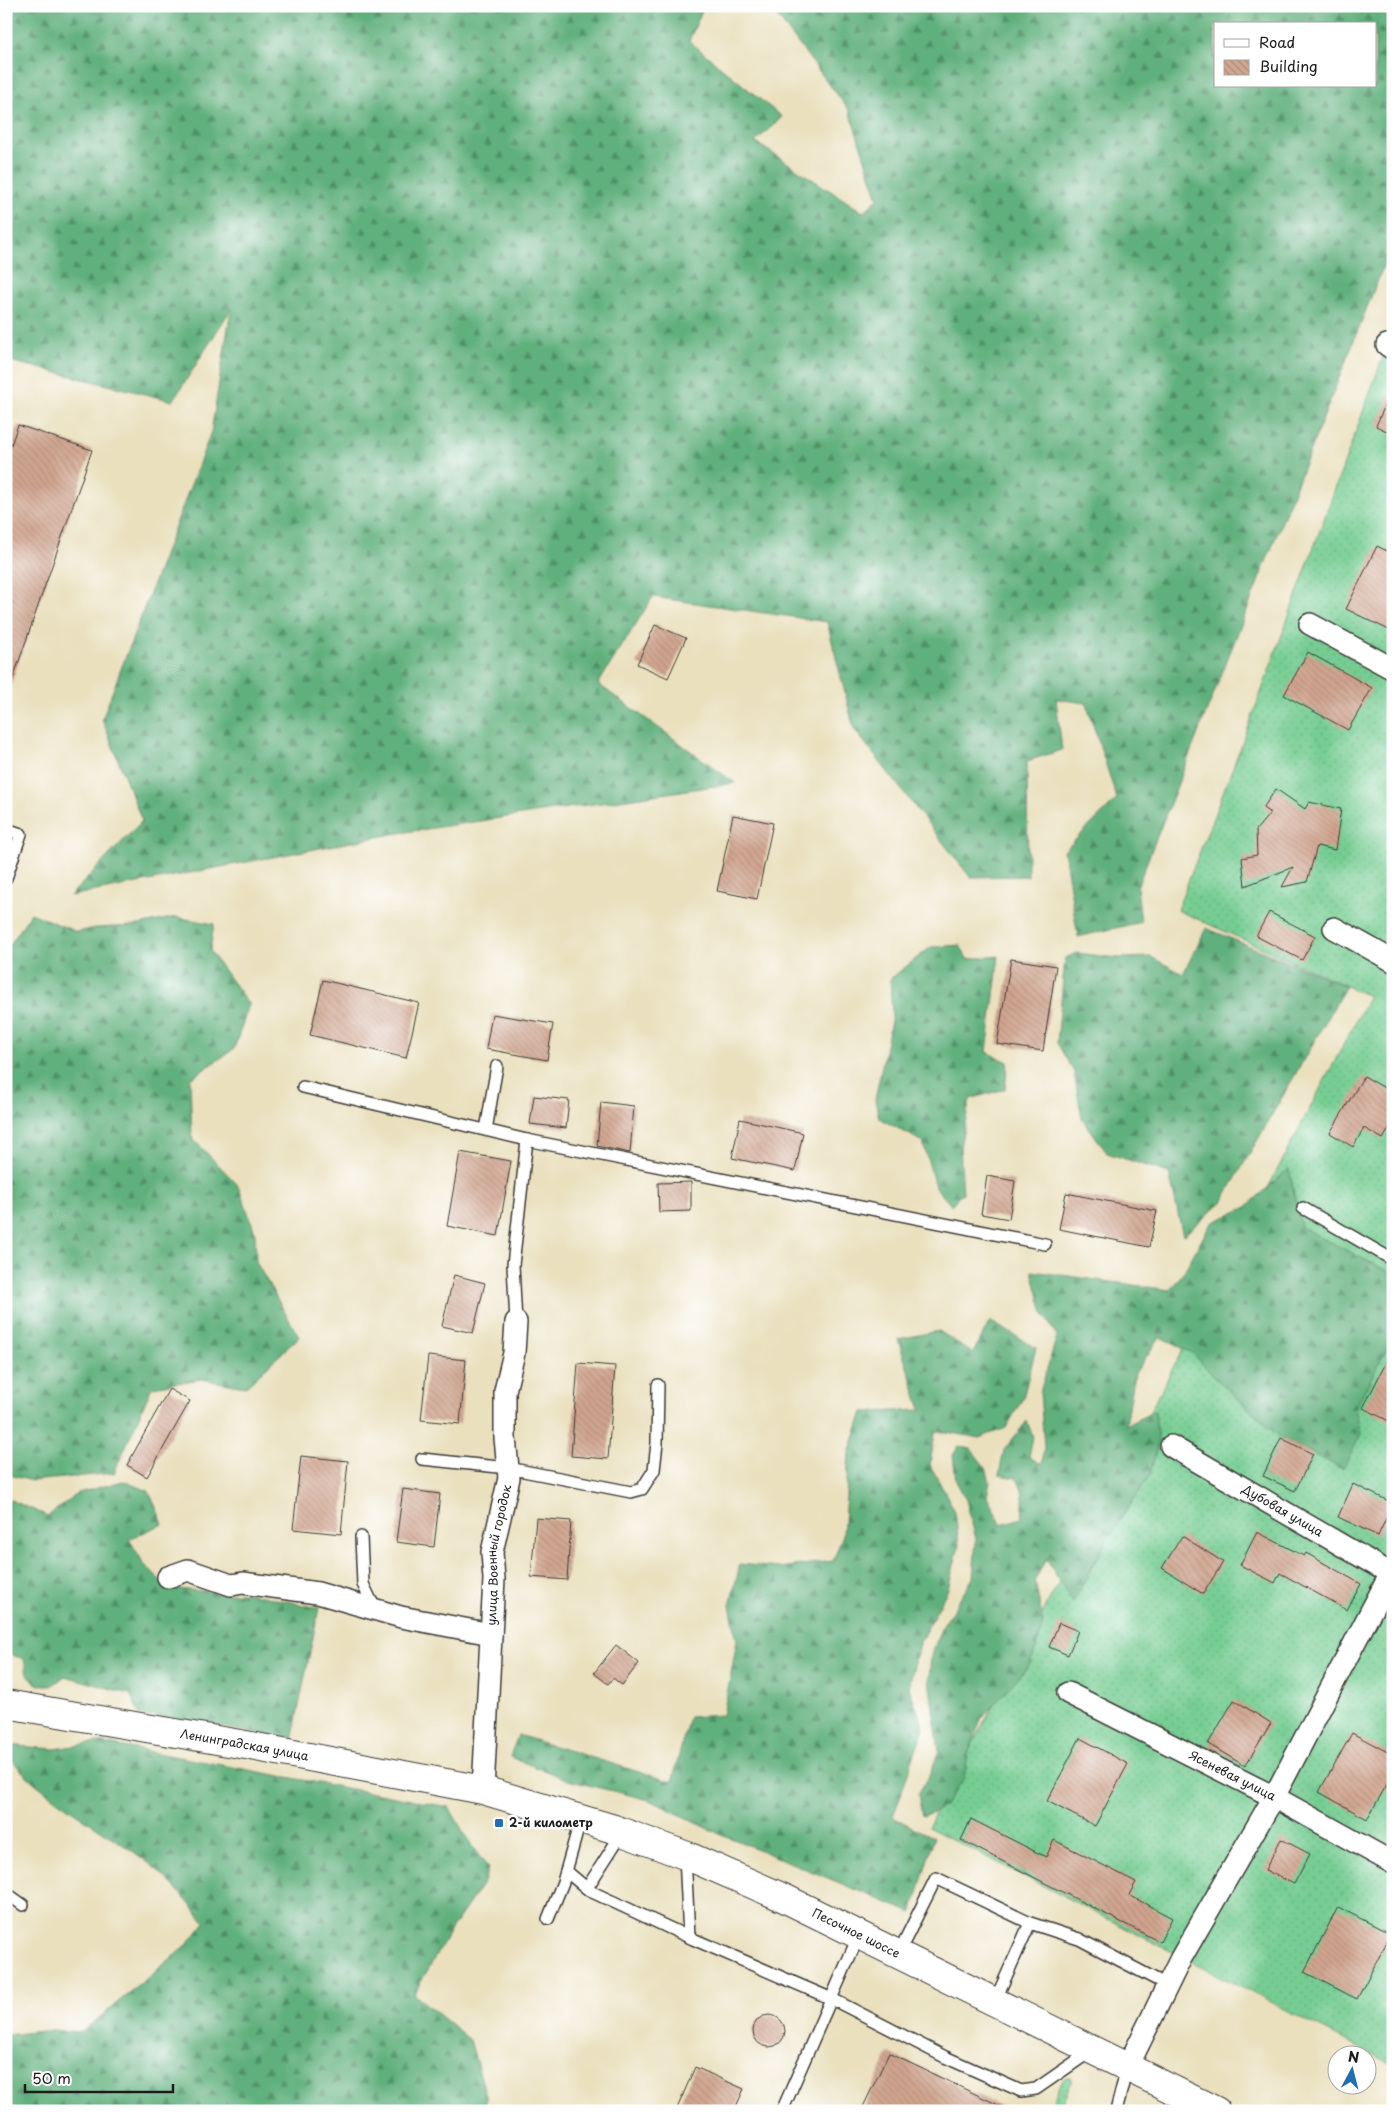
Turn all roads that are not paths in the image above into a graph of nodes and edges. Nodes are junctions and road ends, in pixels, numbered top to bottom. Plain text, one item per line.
1 (1310, 624) dead end
2 (1393, 669) edge
3 (6, 829) edge
4 (6, 878) edge
5 (1334, 928) dead end
6 (1393, 961) edge
7 (497, 1066) dead end
8 (303, 1087) dead end
9 (486, 1130) junction
10 (527, 1140) junction
11 (1303, 1208) dead end
12 (1045, 1244) dead end
13 (1393, 1260) edge
14 (516, 1322) joint
15 (658, 1386) dead end
16 (1171, 1446) dead end
17 (422, 1459) dead end
18 (508, 1468) junction
19 (362, 1537) dead end
20 (1392, 1573) edge
21 (168, 1577) dead end
22 (376, 1610) junction
23 (491, 1634) junction
24 (1068, 1693) dead end
25 (6, 1704) edge
26 (483, 1790) junction
27 (1274, 1797) junction
28 (581, 1818) junction
29 (623, 1832) junction
30 (685, 1855) junction
31 (1393, 1864) edge
32 (566, 1871) junction
33 (587, 1888) junction
34 (6, 1893) edge
35 (23, 1905) dead end
36 (548, 1919) dead end
37 (1030, 1923) junction
38 (859, 1935) junction
39 (689, 1937) junction
40 (898, 1954) junction
41 (1167, 1985) junction
42 (832, 1999) junction
43 (995, 2001) junction
44 (1092, 2050) junction
45 (1127, 2068) junction
46 (782, 2111) edge
47 (1116, 2111) edge
48 (1216, 2111) edge

1 - 2 street
3 - 4 lane
5 - 6 street
7 - 9 lane
8 - 9 lane
9 - 10 lane
10 - 12 lane
10 - 14 lane
11 - 13 lane
14 - 18 street, улица Военный городок
15 - 18 lane
16 - 20 street, Дубовая улица
17 - 18 lane
18 - 23 street, улица Военный городок
19 - 22 lane
20 - 27 street
21 - 22 street
22 - 23 street
23 - 26 street, улица Военный городок
24 - 27 street, Ясеневая улица
25 - 26 main road, Ленинградская улица
26 - 28 main road, Песочное шоссе
27 - 31 street, Ясеневая улица
27 - 41 street
28 - 29 main road, Песочное шоссе
28 - 32 lane
29 - 30 main road, Песочное шоссе
29 - 33 lane
30 - 38 main road, Песочное шоссе
30 - 39 lane
32 - 33 lane
32 - 36 lane
33 - 39 lane
34 - 35 lane
37 - 40 lane
37 - 41 lane
37 - 43 lane
38 - 40 main road, Песочное шоссе
38 - 42 lane
39 - 42 lane
40 - 43 main road, Песочное шоссе
41 - 45 street
42 - 44 lane
42 - 46 lane
43 - 44 main road, Песочное шоссе
44 - 45 main road, Песочное шоссе
45 - 47 lane
45 - 48 main road, Песочное шоссе

